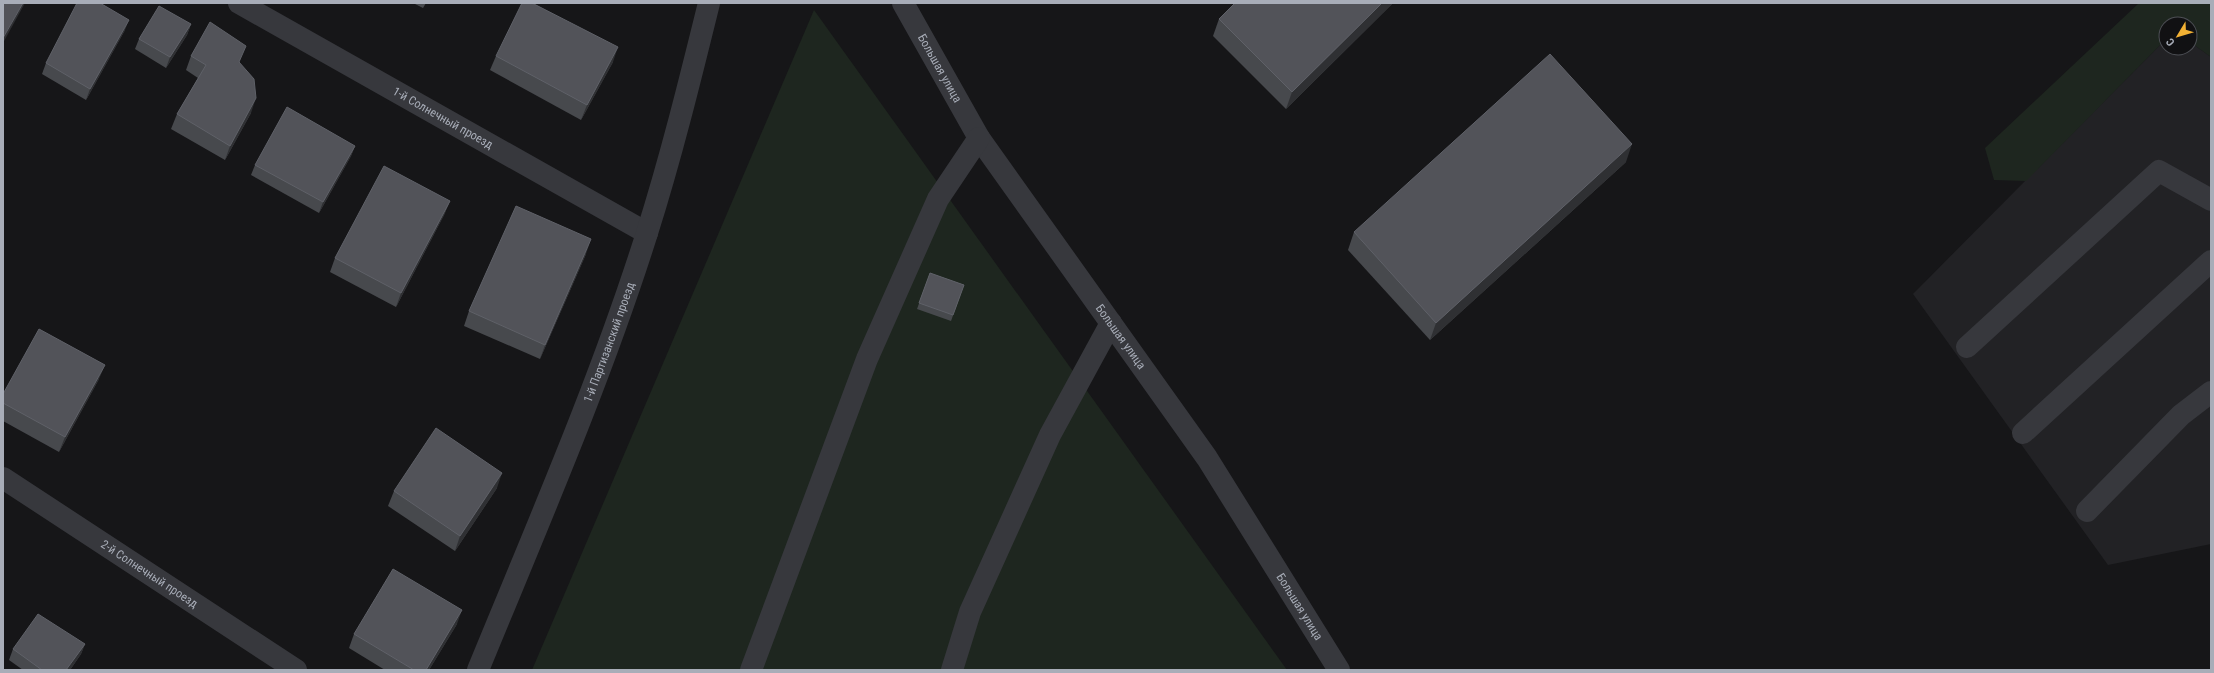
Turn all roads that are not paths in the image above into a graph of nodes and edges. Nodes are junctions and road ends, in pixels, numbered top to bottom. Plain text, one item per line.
1 (239, 3) edge
2 (709, 3) edge
3 (902, 3) edge
4 (979, 138) junction
5 (2211, 200) edge
6 (647, 233) junction
7 (2211, 261) edge
8 (1111, 324) junction
9 (1967, 347) dead end
10 (2211, 392) edge
11 (2024, 433) dead end
12 (3, 478) edge
13 (2087, 511) dead end
14 (1338, 669) edge
15 (296, 670) edge
16 (478, 670) edge
17 (751, 670) edge
18 (952, 670) edge

1 - 6 street, 1-й Солнечный проезд
2 - 6 street, 1-й Партизанский проезд
3 - 4 street, Большая улица
4 - 8 street, Большая улица
4 - 17 street
5 - 9 street
6 - 16 street, 1-й Партизанский проезд
7 - 11 street
8 - 14 street, Большая улица
8 - 18 street
10 - 13 street
12 - 15 street, 2-й Солнечный проезд

